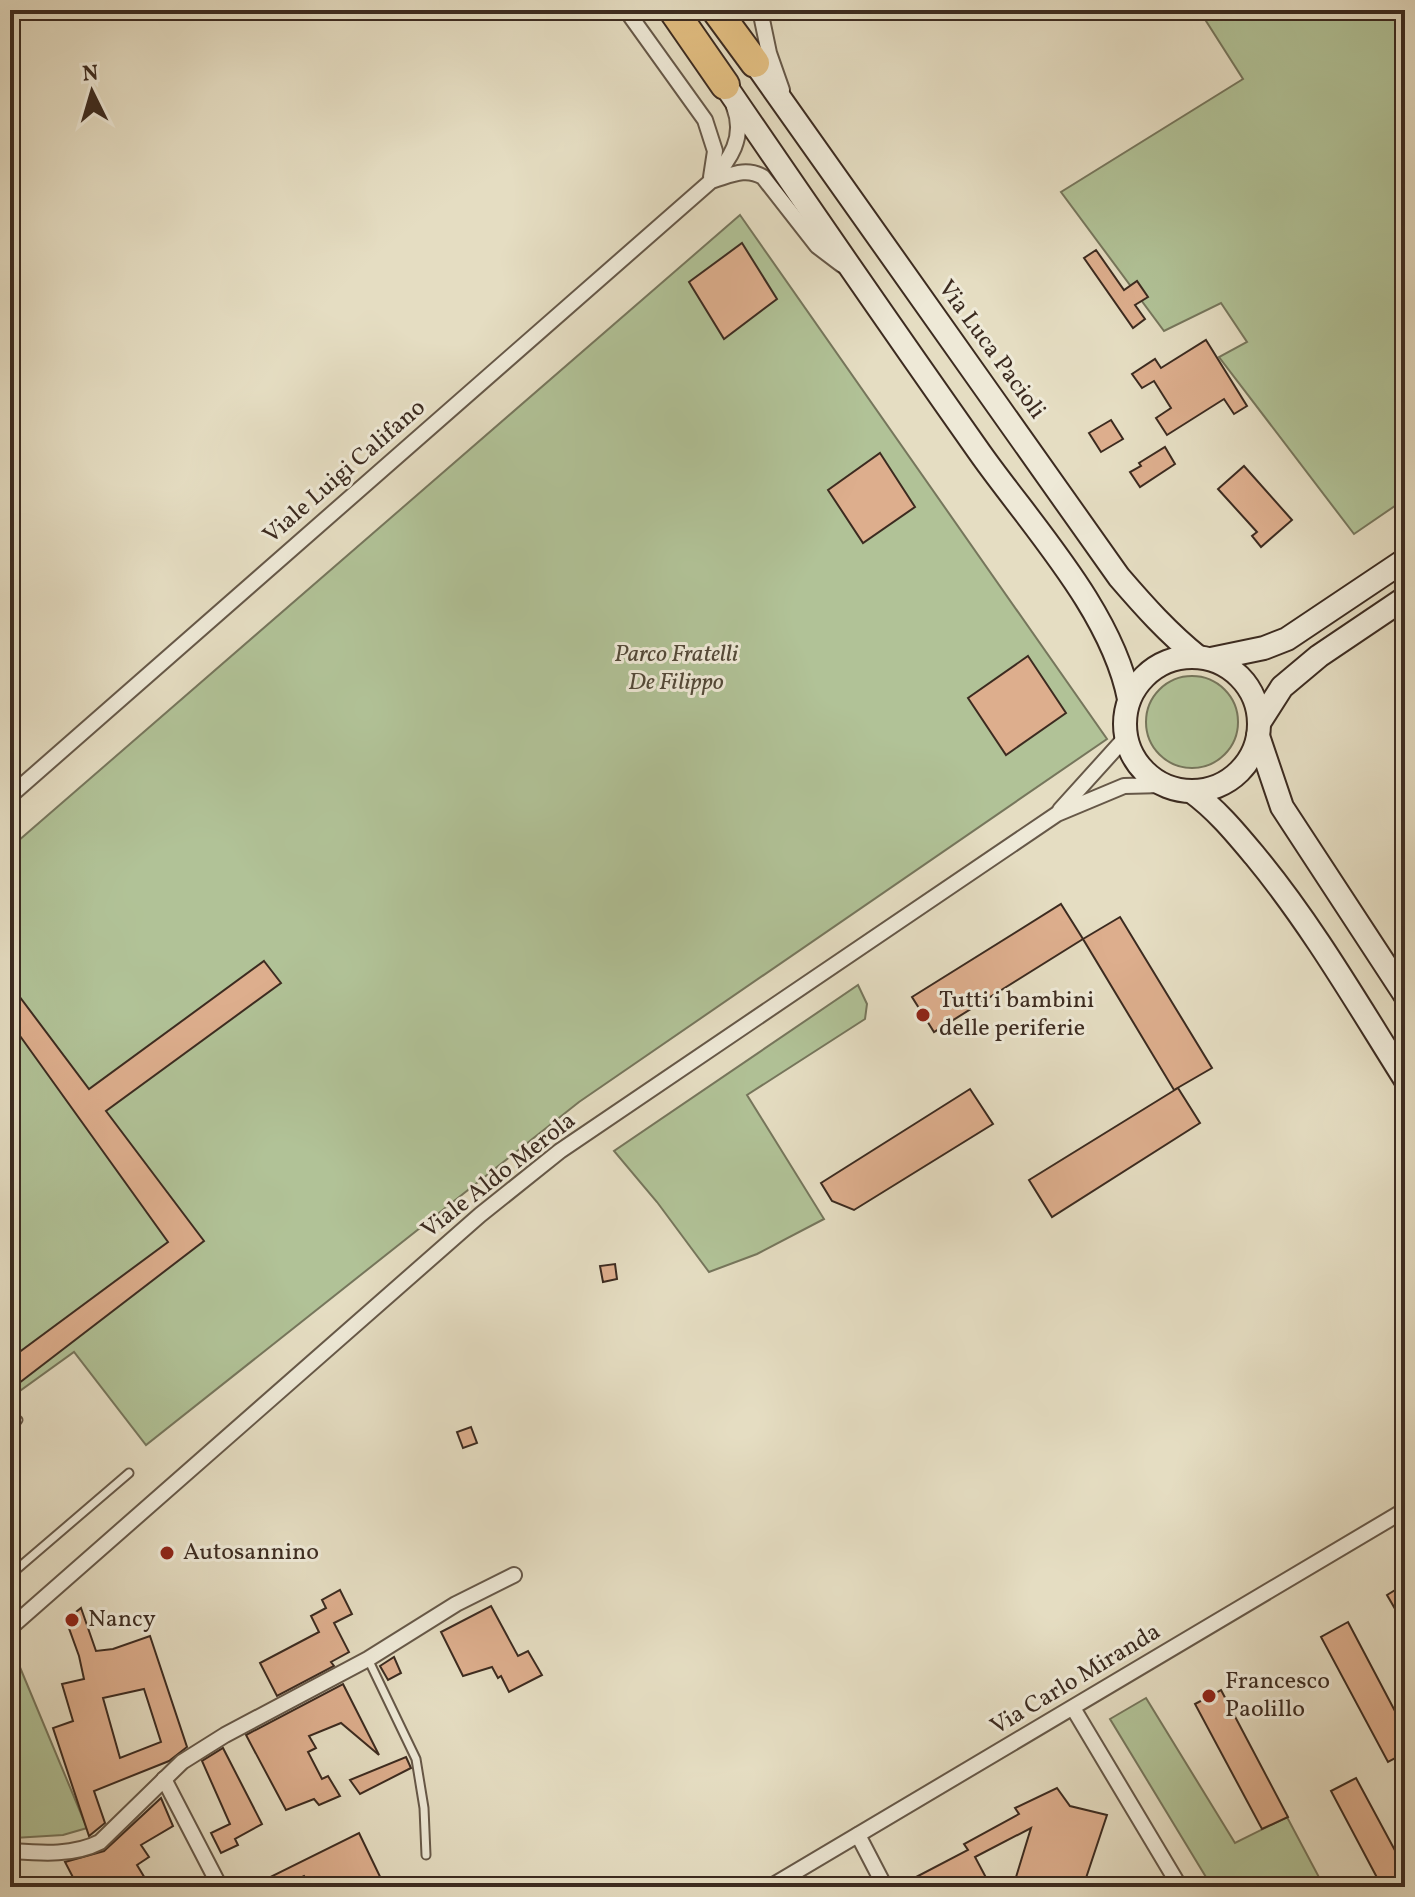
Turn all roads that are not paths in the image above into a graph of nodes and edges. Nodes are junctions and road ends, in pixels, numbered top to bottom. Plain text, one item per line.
1 (626, 10) edge
2 (673, 10) edge
3 (716, 10) edge
4 (760, 10) edge
5 (755, 63) joint
6 (725, 85) junction
7 (792, 117) junction
8 (710, 182) junction
9 (852, 273) junction
10 (1405, 560) edge
11 (1405, 598) edge
12 (1205, 658) junction
13 (1129, 699) junction
14 (1259, 730) junction
15 (1126, 737) junction
16 (1164, 785) junction
17 (1191, 791) junction
18 (10, 796) edge
19 (1057, 814) junction
20 (1405, 995) edge
21 (1405, 1079) edge
22 (18, 1420) dead end
23 (10, 1427) edge
24 (129, 1473) dead end
25 (1405, 1510) edge
26 (10, 1575) edge
27 (514, 1575) dead end
28 (10, 1628) edge
29 (368, 1659) junction
30 (1073, 1708) junction
31 (164, 1779) junction
32 (858, 1835) junction
33 (10, 1851) edge
34 (426, 1855) dead end
35 (220, 1887) edge
36 (770, 1887) edge
37 (885, 1887) edge
38 (1180, 1887) edge

1 - 8 street
2 - 6 highway
3 - 5 highway
4 - 7 street
5 - 7 main road, Via Luca Pacioli
6 - 8 street, Viale Luigi Califano
6 - 9 main road
7 - 12 main road, Via Luca Pacioli
8 - 9 street, Viale Luigi Califano
8 - 18 street, Viale Luigi Califano
9 - 13 main road
10 - 12 main road
11 - 14 main road
12 - 13 main road
12 - 14 main road
13 - 15 main road
14 - 17 main road
14 - 20 main road
15 - 16 main road
15 - 19 street, Viale Aldo Merola
16 - 17 main road
16 - 19 street, Viale Aldo Merola
17 - 21 main road
19 - 28 street, Viale Aldo Merola
22 - 23 lane
24 - 26 lane
25 - 30 street, Via Carlo Miranda
27 - 29 street
29 - 31 street
29 - 34 lane
30 - 32 street, Via Carlo Miranda
30 - 38 street
31 - 33 street
31 - 35 street
32 - 36 street, Via Carlo Miranda
32 - 37 street

